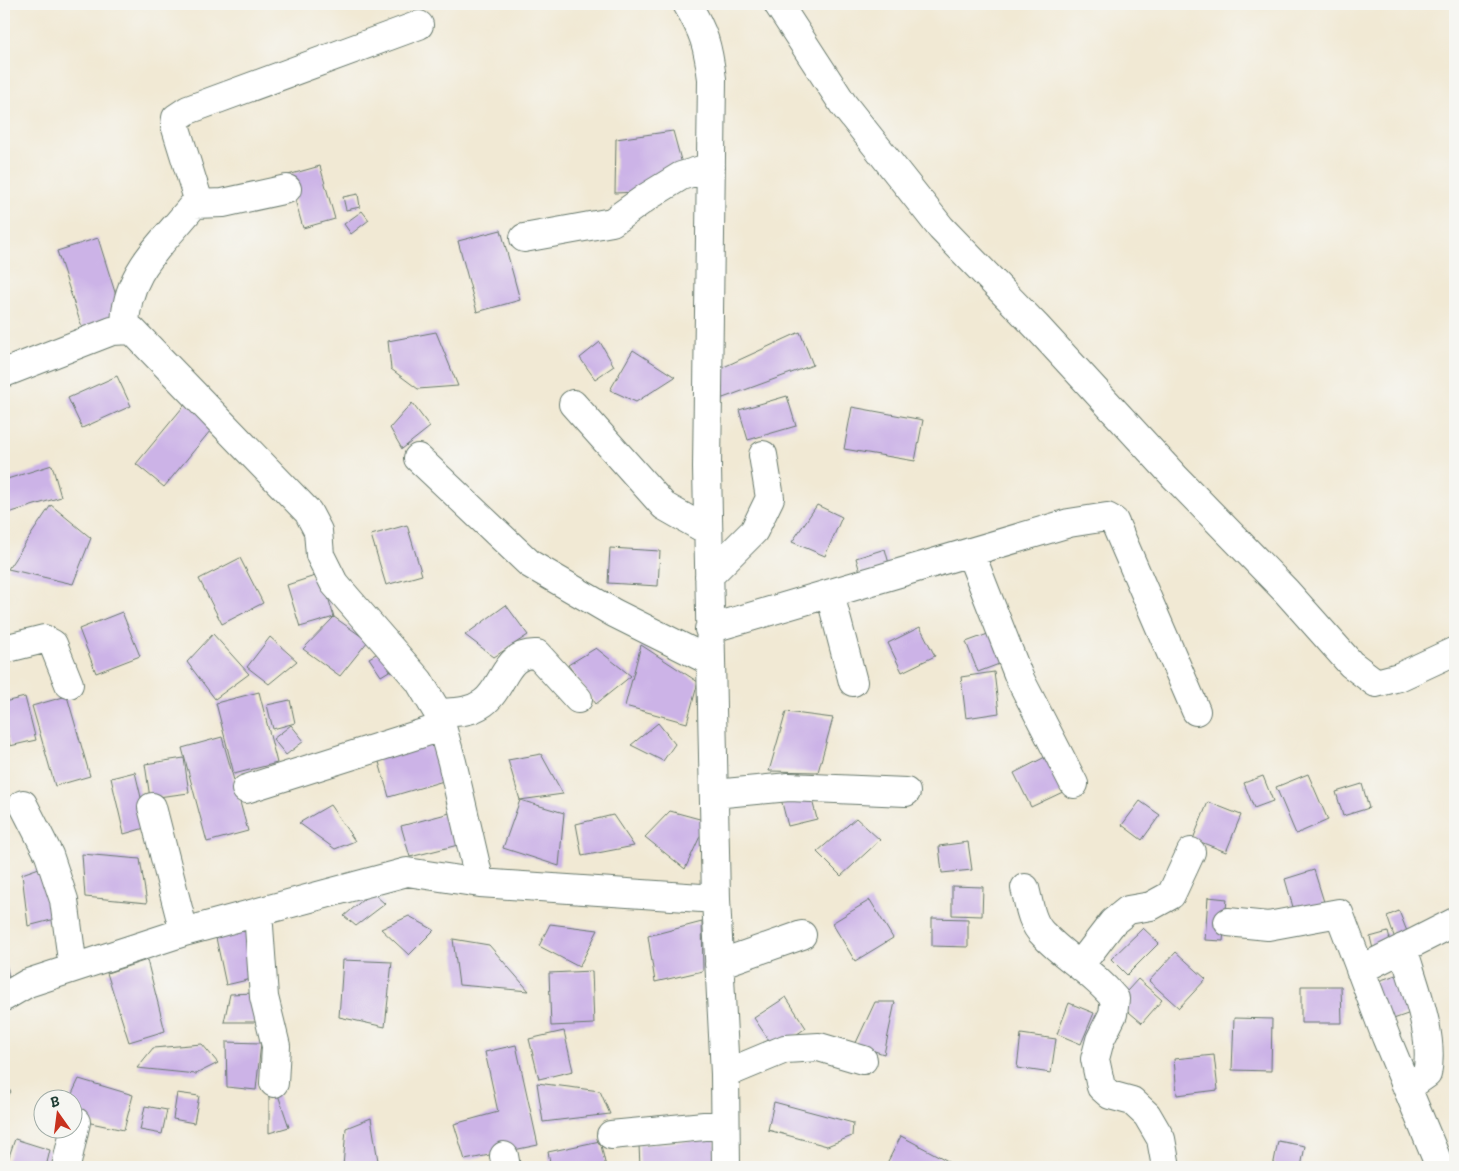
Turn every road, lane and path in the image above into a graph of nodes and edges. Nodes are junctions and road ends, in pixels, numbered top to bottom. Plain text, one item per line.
1 (687, 4) edge
2 (778, 4) edge
3 (419, 25) dead end
4 (711, 167) junction
5 (287, 190) dead end
6 (194, 204) junction
7 (524, 238) dead end
8 (125, 330) junction
9 (4, 373) edge
10 (573, 404) dead end
11 (763, 455) dead end
12 (418, 458) dead end
13 (708, 531) junction
14 (970, 552) junction
15 (709, 576) junction
16 (830, 594) junction
17 (709, 629) junction
18 (4, 649) edge
19 (1455, 651) edge
20 (710, 661) junction
21 (853, 682) dead end
22 (69, 684) dead end
23 (578, 699) dead end
24 (1196, 711) dead end
25 (440, 720) junction
26 (1074, 784) dead end
27 (246, 789) dead end
28 (906, 792) dead end
29 (714, 794) junction
30 (23, 804) dead end
31 (152, 808) dead end
32 (1191, 852) dead end
33 (480, 883) junction
34 (1025, 888) dead end
35 (716, 899) junction
36 (258, 912) junction
37 (1228, 922) dead end
38 (1455, 922) edge
39 (184, 932) junction
40 (802, 935) dead end
41 (1403, 948) junction
42 (719, 964) junction
43 (1080, 965) junction
44 (73, 968) junction
45 (1360, 970) junction
46 (4, 997) edge
47 (864, 1060) dead end
48 (725, 1074) junction
49 (274, 1083) dead end
50 (1407, 1088) junction
51 (726, 1124) junction
52 (611, 1135) dead end
53 (72, 1138) edge
54 (66, 1167) edge
55 (726, 1167) edge
56 (1166, 1167) edge
57 (1440, 1167) edge

1 - 4 street
2 - 19 street
3 - 6 street
4 - 7 street
4 - 13 street
5 - 6 street
6 - 8 street
8 - 9 street
8 - 25 street
10 - 13 street
11 - 15 street
12 - 20 street
13 - 15 street
14 - 16 street
14 - 24 street
14 - 26 street
15 - 17 street
16 - 17 street
16 - 21 street
17 - 20 street
18 - 22 street
20 - 29 street
23 - 25 street
25 - 27 street
25 - 33 street
28 - 29 street
29 - 35 street
30 - 44 street
31 - 39 street
32 - 43 street
33 - 35 street
33 - 36 street
34 - 43 street
35 - 42 street
36 - 39 street
36 - 49 street
37 - 45 street
38 - 41 street
39 - 44 street
40 - 42 street
41 - 45 street
41 - 50 street
42 - 48 street
43 - 56 street
44 - 46 street
45 - 50 street
47 - 48 street
48 - 51 street
50 - 57 street
51 - 52 street
51 - 55 street
53 - 54 street

